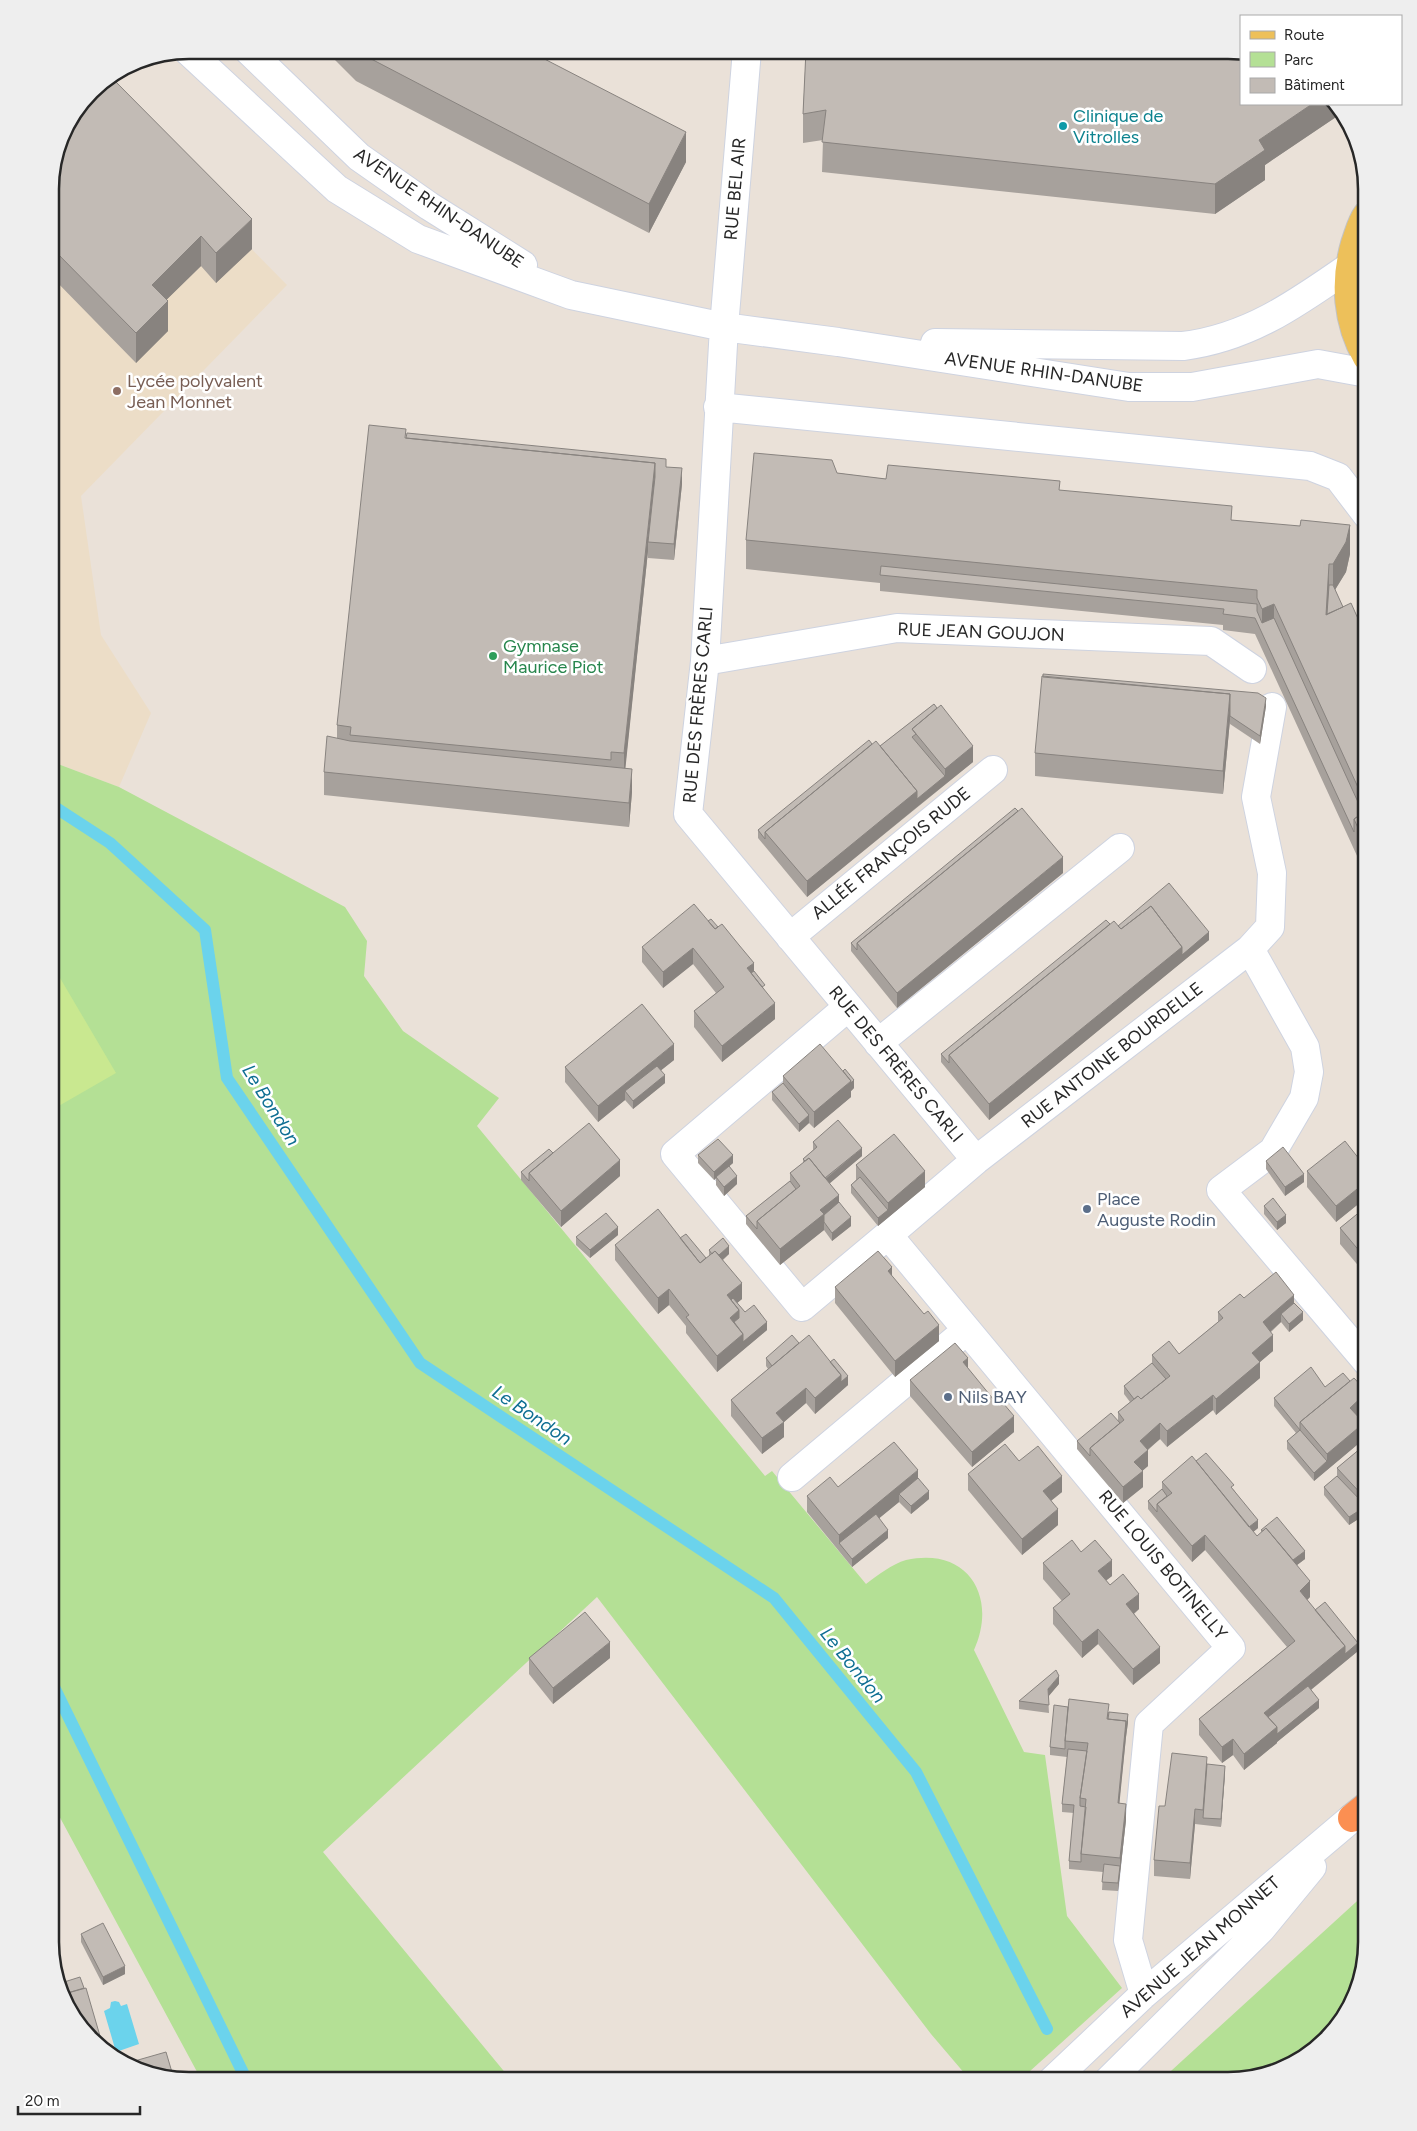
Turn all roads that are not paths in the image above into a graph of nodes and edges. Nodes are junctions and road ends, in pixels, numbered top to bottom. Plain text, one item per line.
1 (196, 59) edge
2 (257, 59) edge
3 (746, 59) edge
4 (1358, 234) edge
5 (1348, 267) junction
6 (571, 295) junction
7 (724, 327) junction
8 (838, 342) junction
9 (1358, 342) edge
10 (1358, 371) edge
11 (718, 407) junction
12 (1358, 503) edge
13 (705, 661) junction
14 (1252, 669) dead end
15 (1272, 707) dead end
16 (993, 770) dead end
17 (1120, 848) dead end
18 (790, 937) junction
19 (1250, 949) junction
20 (848, 1007) junction
21 (878, 1043) junction
22 (976, 1160) junction
23 (888, 1235) junction
24 (967, 1330) junction
25 (1358, 1351) edge
26 (792, 1477) dead end
27 (1358, 1810) edge
28 (1358, 1812) edge
29 (1144, 1994) junction
30 (1061, 2072) edge
31 (1117, 2072) edge

1 - 6 street, AVENUE RHIN-DANUBE
2 - 6 street, AVENUE RHIN-DANUBE
3 - 7 street, RUE BEL AIR
4 - 5 main road
5 - 8 street, AVENUE RHIN-DANUBE
5 - 9 main road
6 - 7 street, AVENUE RHIN-DANUBE
7 - 8 street, AVENUE RHIN-DANUBE
7 - 11 street, RUE DES FRÈRES CARLI
8 - 10 street, AVENUE RHIN-DANUBE
11 - 12 street
11 - 13 street, RUE DES FRÈRES CARLI
13 - 14 street, RUE JEAN GOUJON
13 - 18 street, RUE DES FRÈRES CARLI
15 - 19 street, RUE ANTOINE BOURDELLE
16 - 18 street, ALLÉE FRANÇOIS RUDE
17 - 21 street
18 - 20 street, RUE DES FRÈRES CARLI
19 - 22 street, RUE ANTOINE BOURDELLE
19 - 25 street
20 - 21 street, RUE DES FRÈRES CARLI
20 - 23 street, RUE ANTOINE BOURDELLE
21 - 22 street, RUE DES FRÈRES CARLI
22 - 23 street, RUE ANTOINE BOURDELLE
23 - 24 street
24 - 26 street
24 - 29 street, RUE LOUIS BOTINELLY
27 - 29 street, AVENUE JEAN MONNET
28 - 31 street, AVENUE JEAN MONNET
29 - 30 street, AVENUE JEAN MONNET

